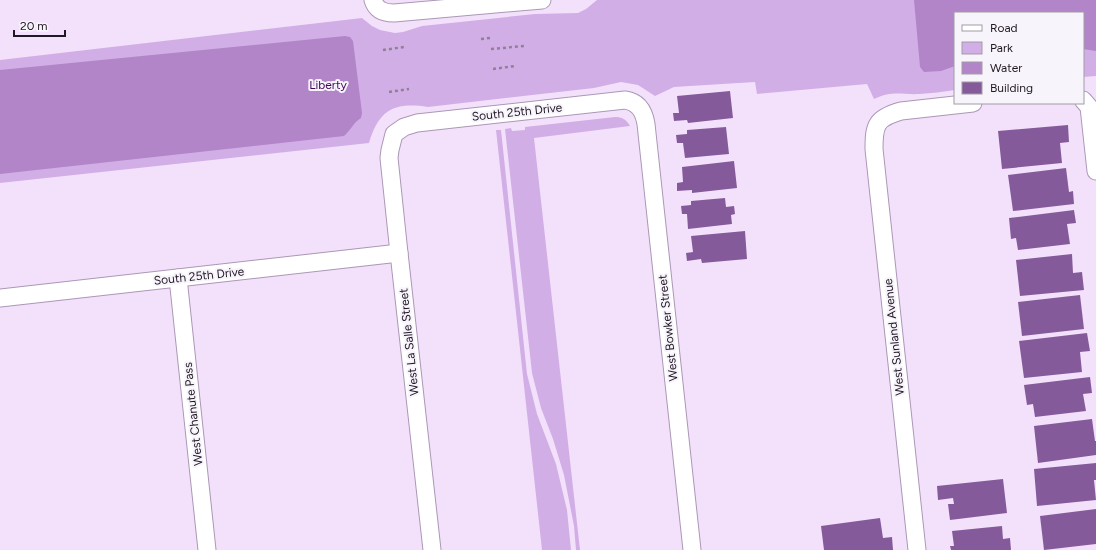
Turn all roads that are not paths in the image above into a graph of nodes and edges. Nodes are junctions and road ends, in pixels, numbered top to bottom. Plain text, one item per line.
1 (542, 0) edge
2 (373, 2) edge
3 (1084, 101) edge
4 (964, 104) edge
5 (640, 107) joint
6 (394, 134) joint
7 (1096, 171) edge
8 (399, 253) junction
9 (178, 278) junction
10 (0, 298) edge
11 (207, 550) edge
12 (432, 550) edge
13 (692, 550) edge
14 (917, 550) edge

1 - 2 street
3 - 7 street
4 - 14 street, West Sunland Avenue
5 - 6 street, South 25th Drive
5 - 13 street, West Bowker Street
6 - 8 street, West La Salle Street
8 - 9 street, South 25th Drive
8 - 12 street, West La Salle Street
9 - 10 street, South 25th Drive
9 - 11 street, West Chanute Pass

